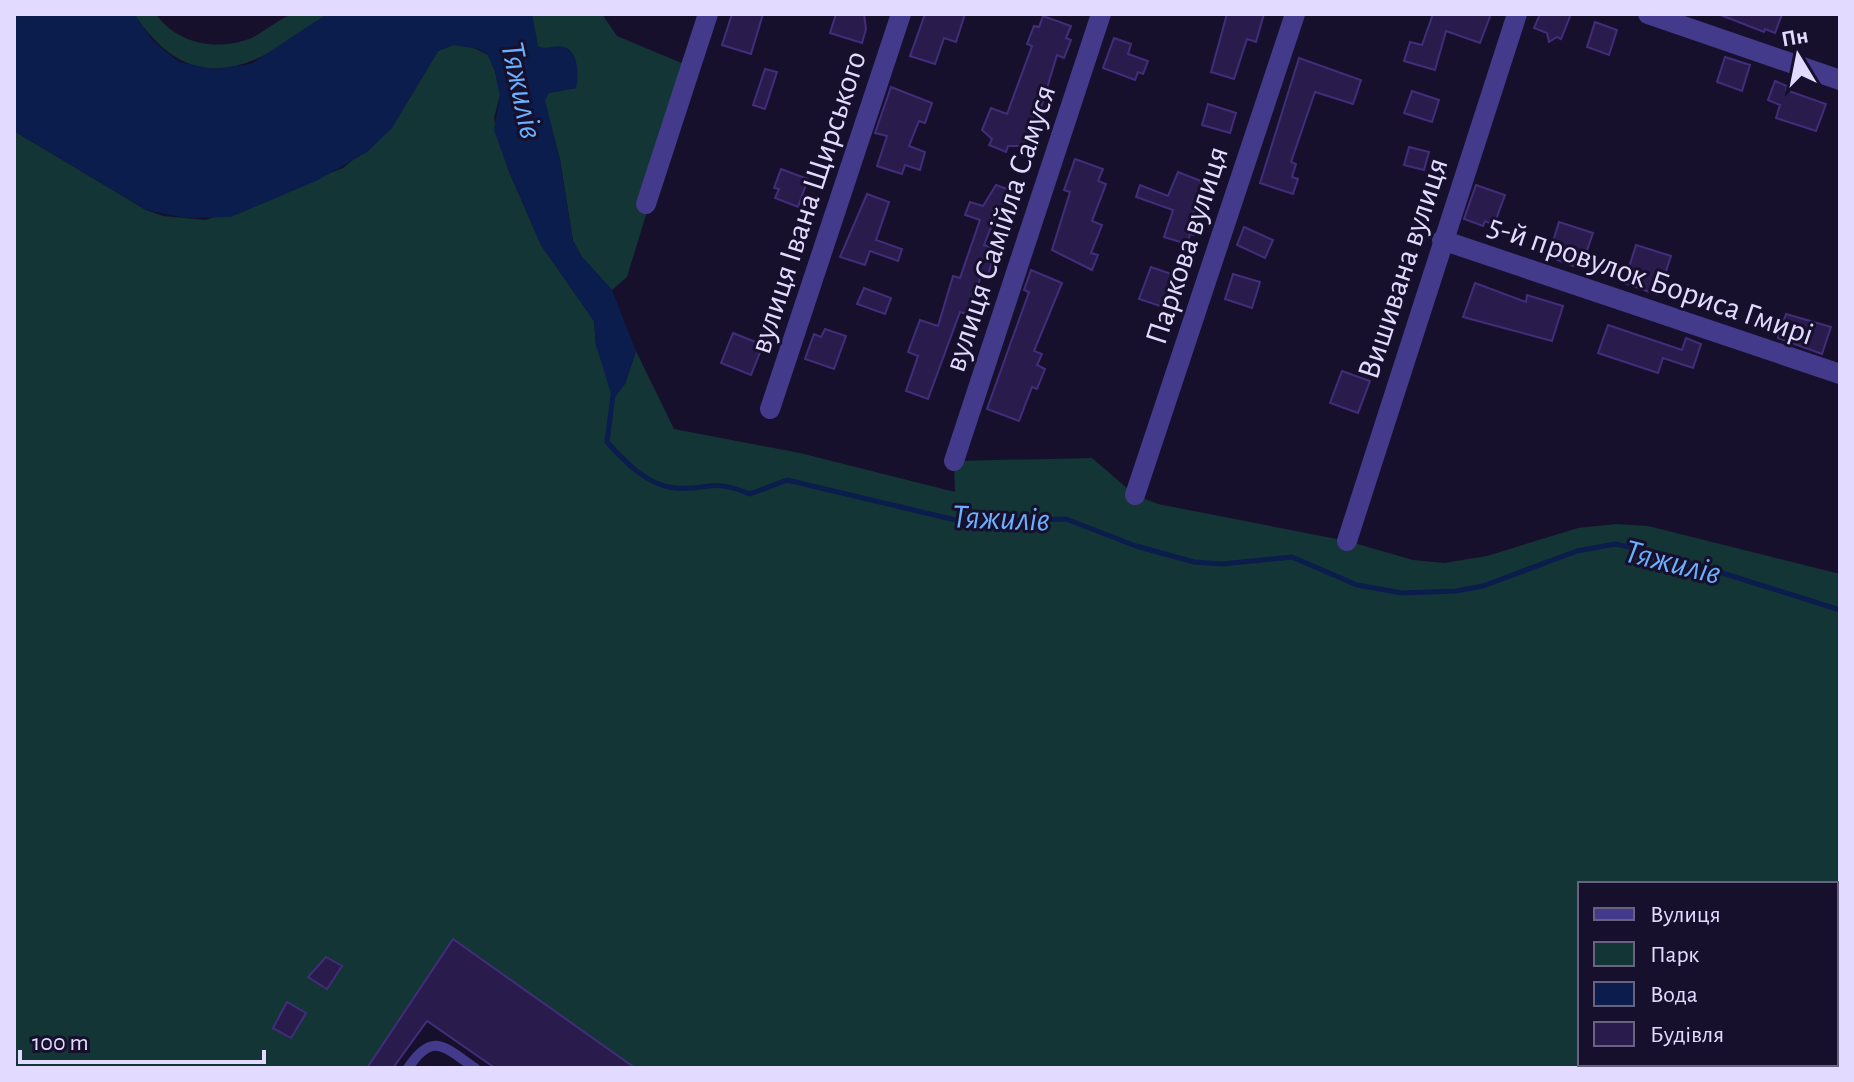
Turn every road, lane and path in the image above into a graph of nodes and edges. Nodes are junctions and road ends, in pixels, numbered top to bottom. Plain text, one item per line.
1 (708, 14) edge
2 (901, 14) edge
3 (1101, 14) edge
4 (1295, 14) edge
5 (1517, 14) edge
6 (1648, 14) edge
7 (1840, 80) edge
8 (646, 204) dead end
9 (1442, 240) junction
10 (1840, 374) edge
11 (770, 409) dead end
12 (954, 461) dead end
13 (1135, 495) dead end
14 (1347, 541) dead end
15 (408, 1068) edge
16 (475, 1068) edge

1 - 8 street
2 - 11 street, вулиця Івана Щирського
3 - 12 street, вулиця Самійла Самуся
4 - 13 street, Паркова вулиця
5 - 9 street, Вишивана вулиця
6 - 7 street
9 - 10 street, 5-й провулок Бориса Гмирі
9 - 14 street, Вишивана вулиця
15 - 16 lane

